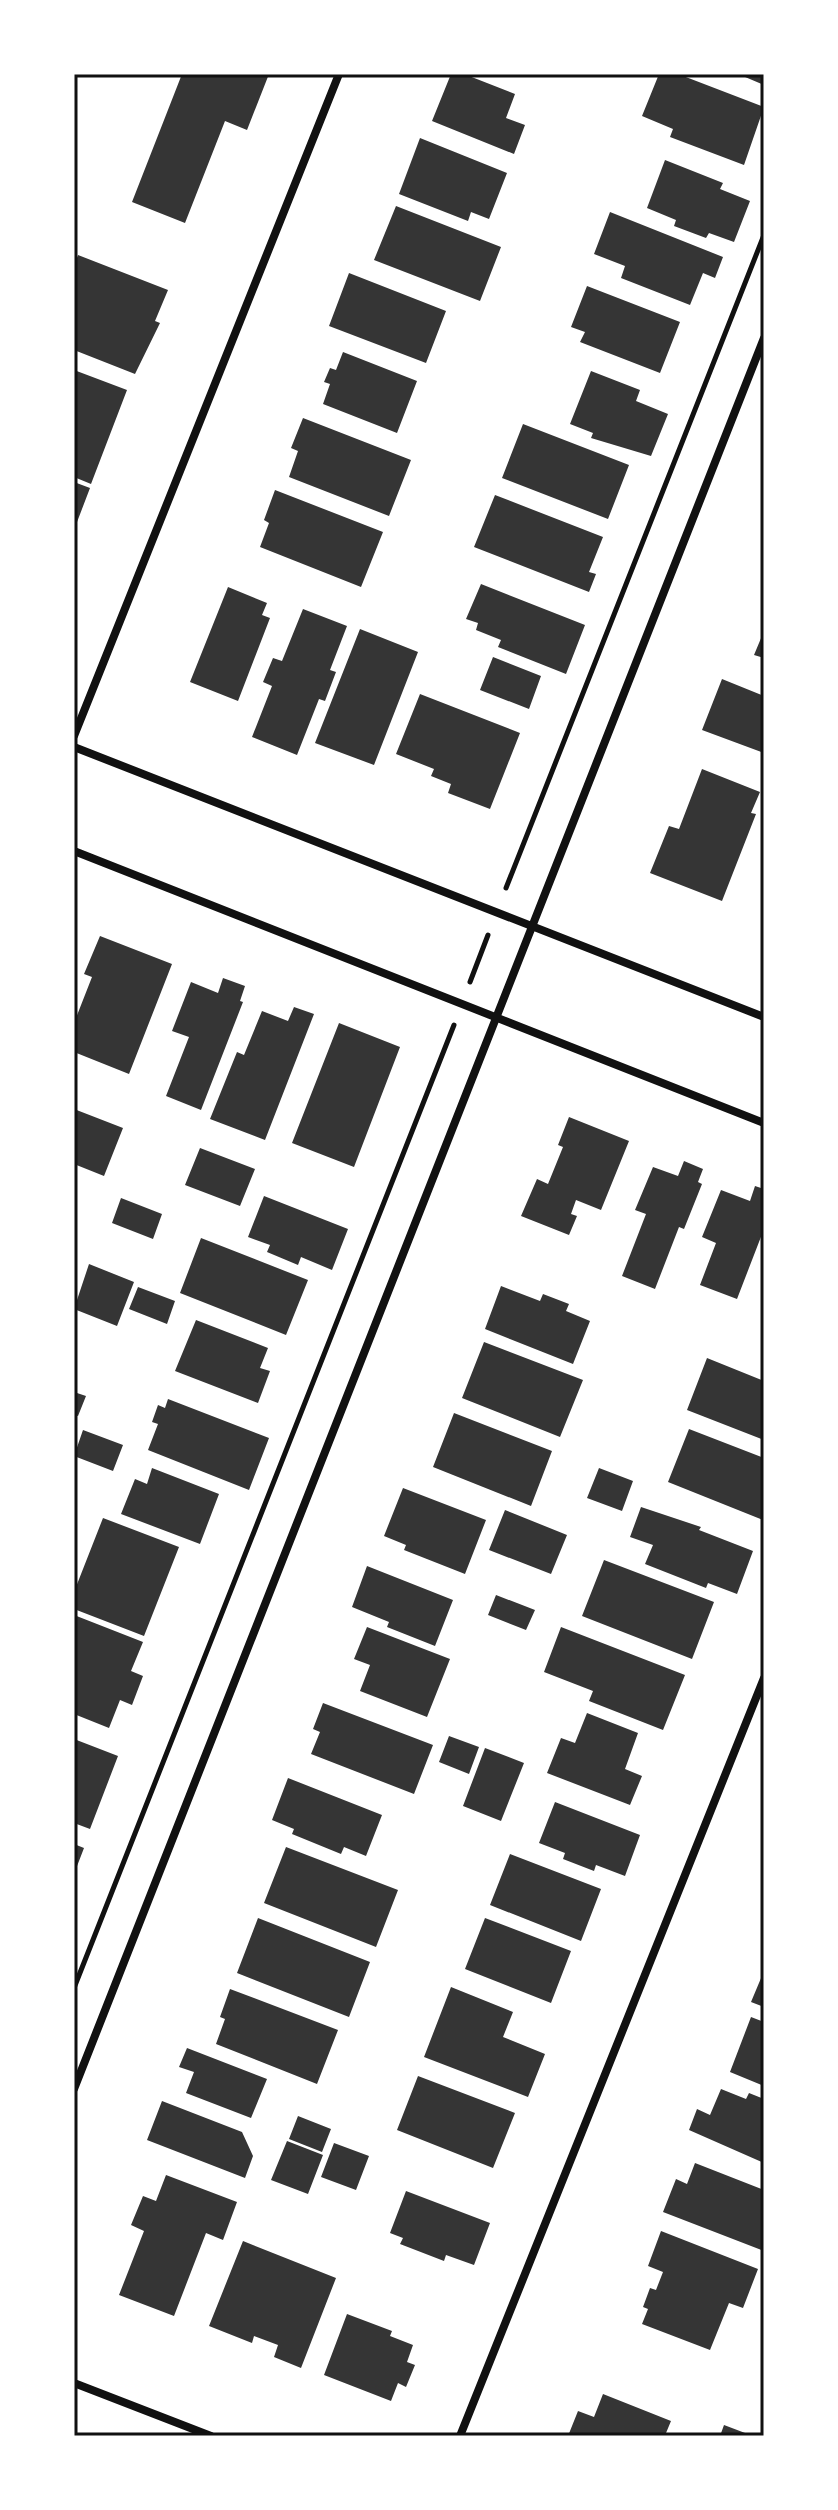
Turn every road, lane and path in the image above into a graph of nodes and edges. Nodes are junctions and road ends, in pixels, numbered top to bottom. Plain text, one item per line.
1 (339, 74) edge
2 (764, 235) edge
3 (764, 338) edge
4 (74, 736) edge
5 (74, 747) edge
6 (74, 851) edge
7 (497, 912) junction
8 (530, 925) junction
9 (462, 1004) junction
10 (495, 1017) junction
11 (764, 1017) edge
12 (764, 1123) edge
13 (764, 1678) edge
14 (74, 1988) edge
15 (74, 2089) edge
16 (74, 2383) edge
17 (211, 2436) edge
18 (460, 2436) edge

1 - 4 street
2 - 7 path
3 - 8 street
5 - 7 street
6 - 9 street
7 - 8 street
7 - 9 path
8 - 10 street
8 - 11 street
9 - 10 street
9 - 14 path
10 - 12 street
10 - 15 street
13 - 18 street
16 - 17 street

